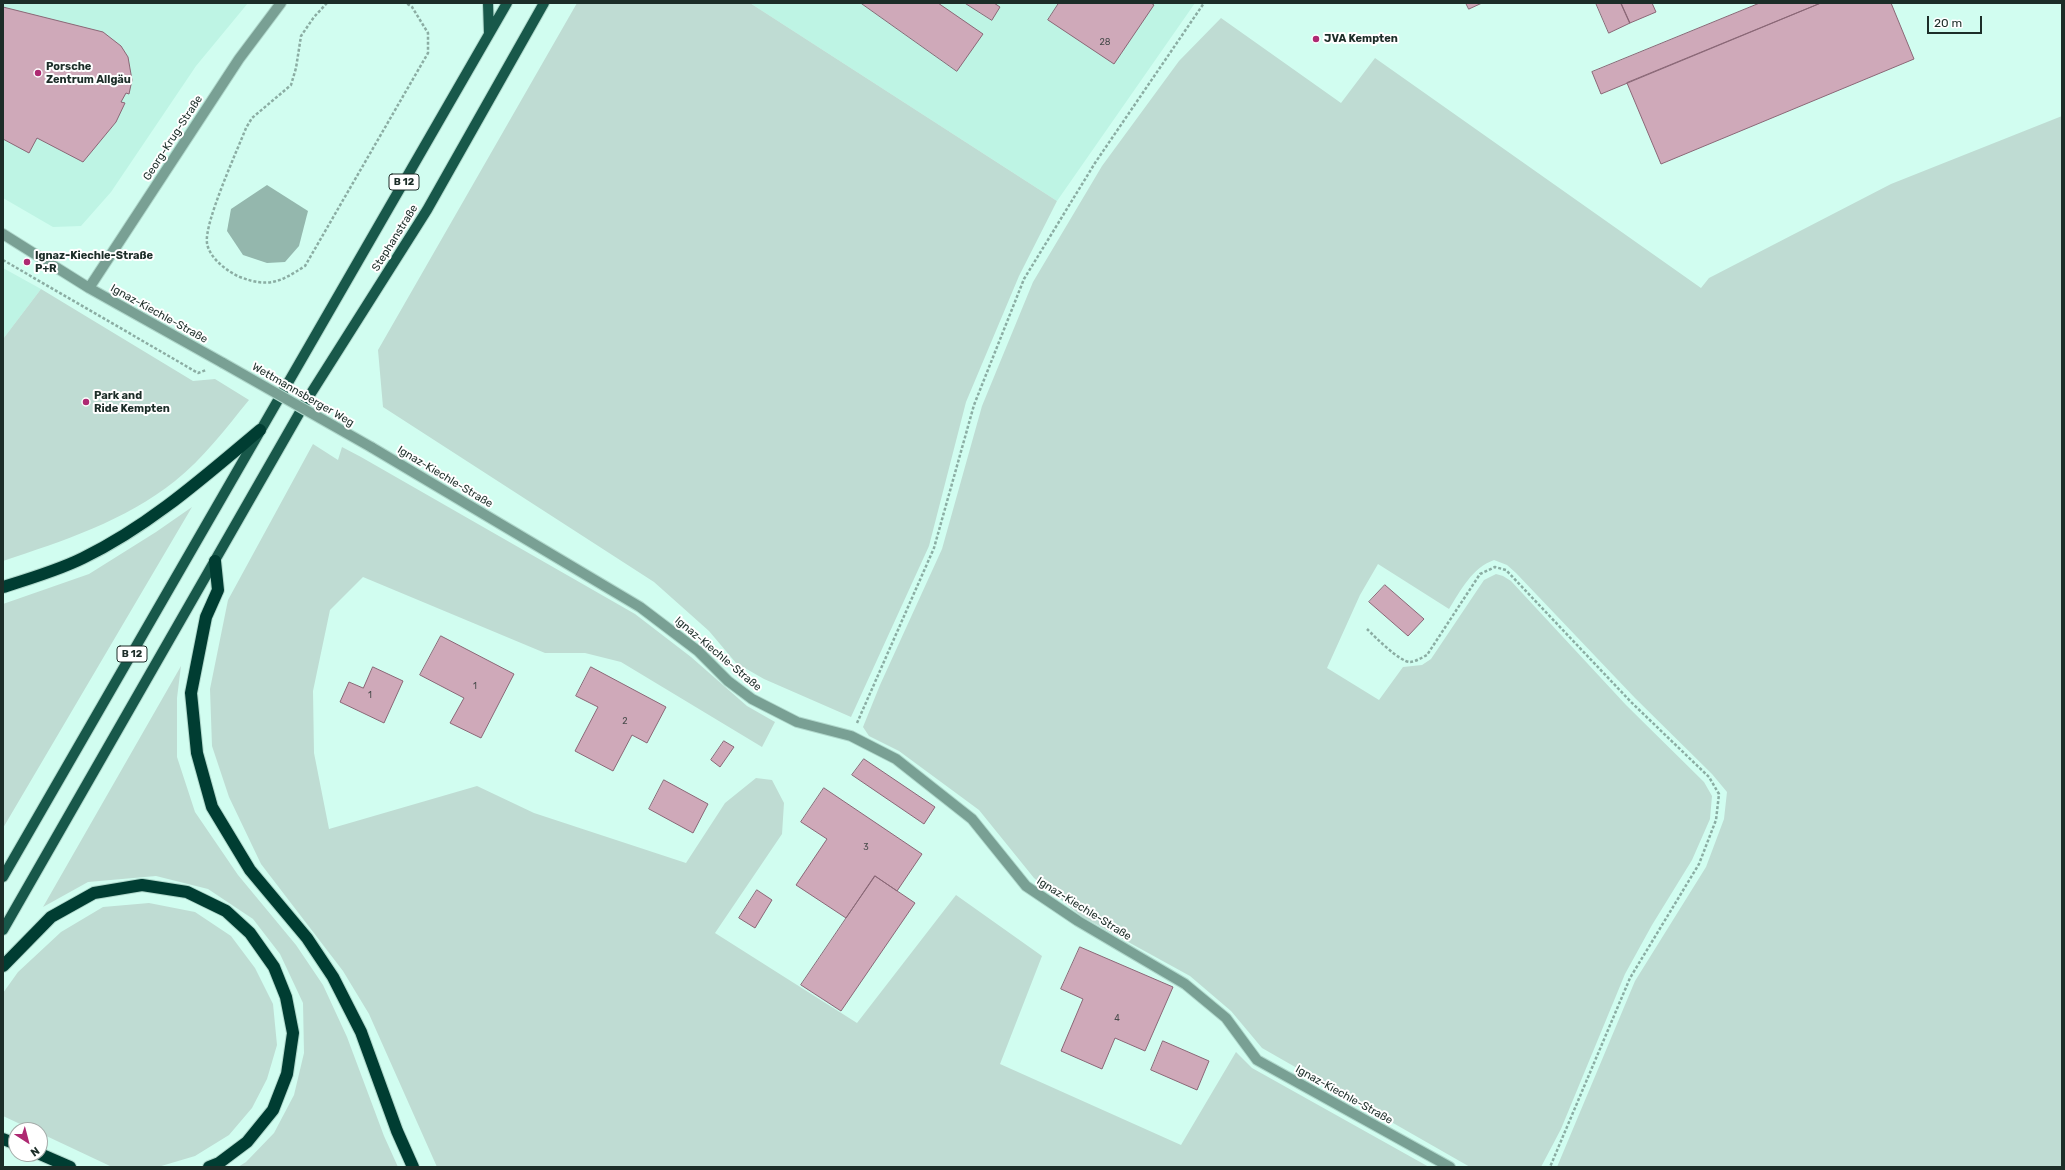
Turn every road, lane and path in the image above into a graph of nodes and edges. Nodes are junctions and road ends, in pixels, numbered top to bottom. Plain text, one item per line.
1 (281, 3) edge
2 (327, 3) edge
3 (406, 3) edge
4 (488, 3) edge
5 (507, 3) edge
6 (544, 3) edge
7 (1204, 3) edge
8 (489, 34) junction
9 (3, 234) edge
10 (3, 260) edge
11 (89, 288) junction
12 (223, 363) joint
13 (198, 373) dead end
14 (260, 430) junction
15 (371, 447) joint
16 (215, 561) junction
17 (3, 588) edge
18 (1366, 630) dead end
19 (852, 736) junction
20 (3, 877) edge
21 (3, 930) edge
22 (3, 966) edge
23 (48, 1157) edge
24 (70, 1167) edge
25 (209, 1167) edge
26 (413, 1167) edge
27 (1450, 1167) edge
28 (1550, 1167) edge

1 - 11 street, Georg-Krug-Straße
2 - 3 path
4 - 8 main road
5 - 8 main road, Stephanstraße / B 12
6 - 16 main road, Stephanstraße / B 12
7 - 19 path
8 - 14 main road, Stephanstraße / B 12
9 - 11 street, Ignaz-Kiechle-Straße
10 - 13 path
11 - 12 street, Ignaz-Kiechle-Straße
12 - 15 street, Wettmannsberger Weg, bridge
14 - 17 highway
14 - 20 main road, B 12
15 - 19 street, Ignaz-Kiechle-Straße
16 - 21 main road, B 12
16 - 26 highway
18 - 28 path
19 - 27 street, Ignaz-Kiechle-Straße
22 - 25 highway
23 - 24 highway

